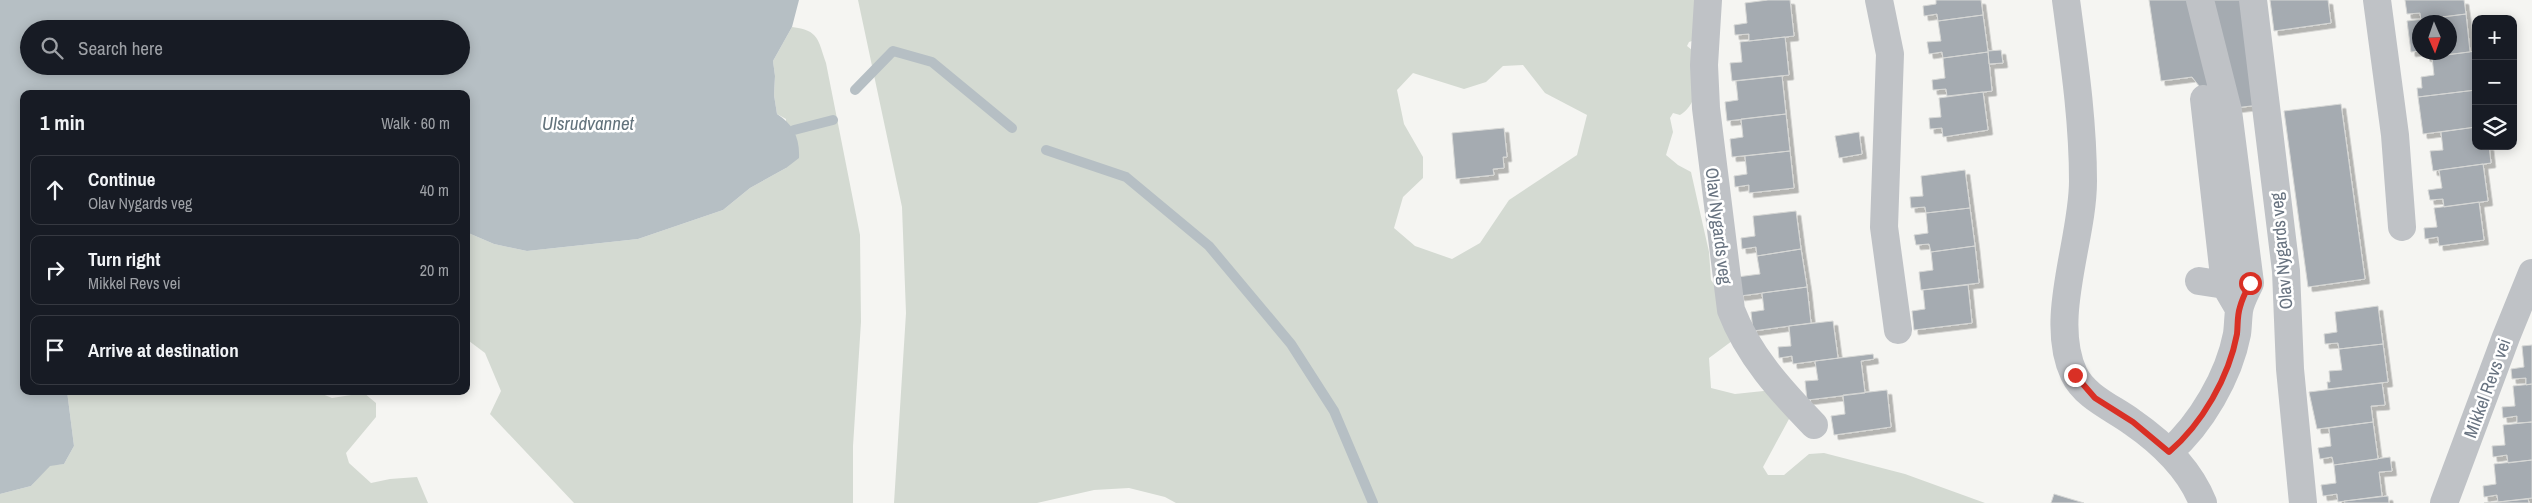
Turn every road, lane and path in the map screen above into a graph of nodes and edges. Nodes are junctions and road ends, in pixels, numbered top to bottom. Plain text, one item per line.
1 (1708, 0) edge
2 (1879, 0) edge
3 (2066, 0) edge
4 (2200, 0) edge
5 (2253, 0) edge
6 (2377, 0) edge
7 (2204, 99) dead end
8 (2402, 227) dead end
9 (2532, 273) edge
10 (2199, 281) dead end
11 (2226, 285) junction
12 (2239, 309) junction
13 (1898, 330) dead end
14 (1814, 425) dead end
15 (2169, 452) junction
16 (2203, 503) edge
17 (2304, 503) edge
18 (2444, 503) edge

1 - 14 street, Olav Nygards veg
2 - 13 street
3 - 15 street
4 - 12 street, Olav Nygards veg
5 - 17 street, Olav Nygards veg
6 - 8 street
7 - 11 street
9 - 18 street, Mikkel Revs vei
10 - 11 street
11 - 12 street
12 - 15 street, Olav Nygards veg
15 - 16 street

